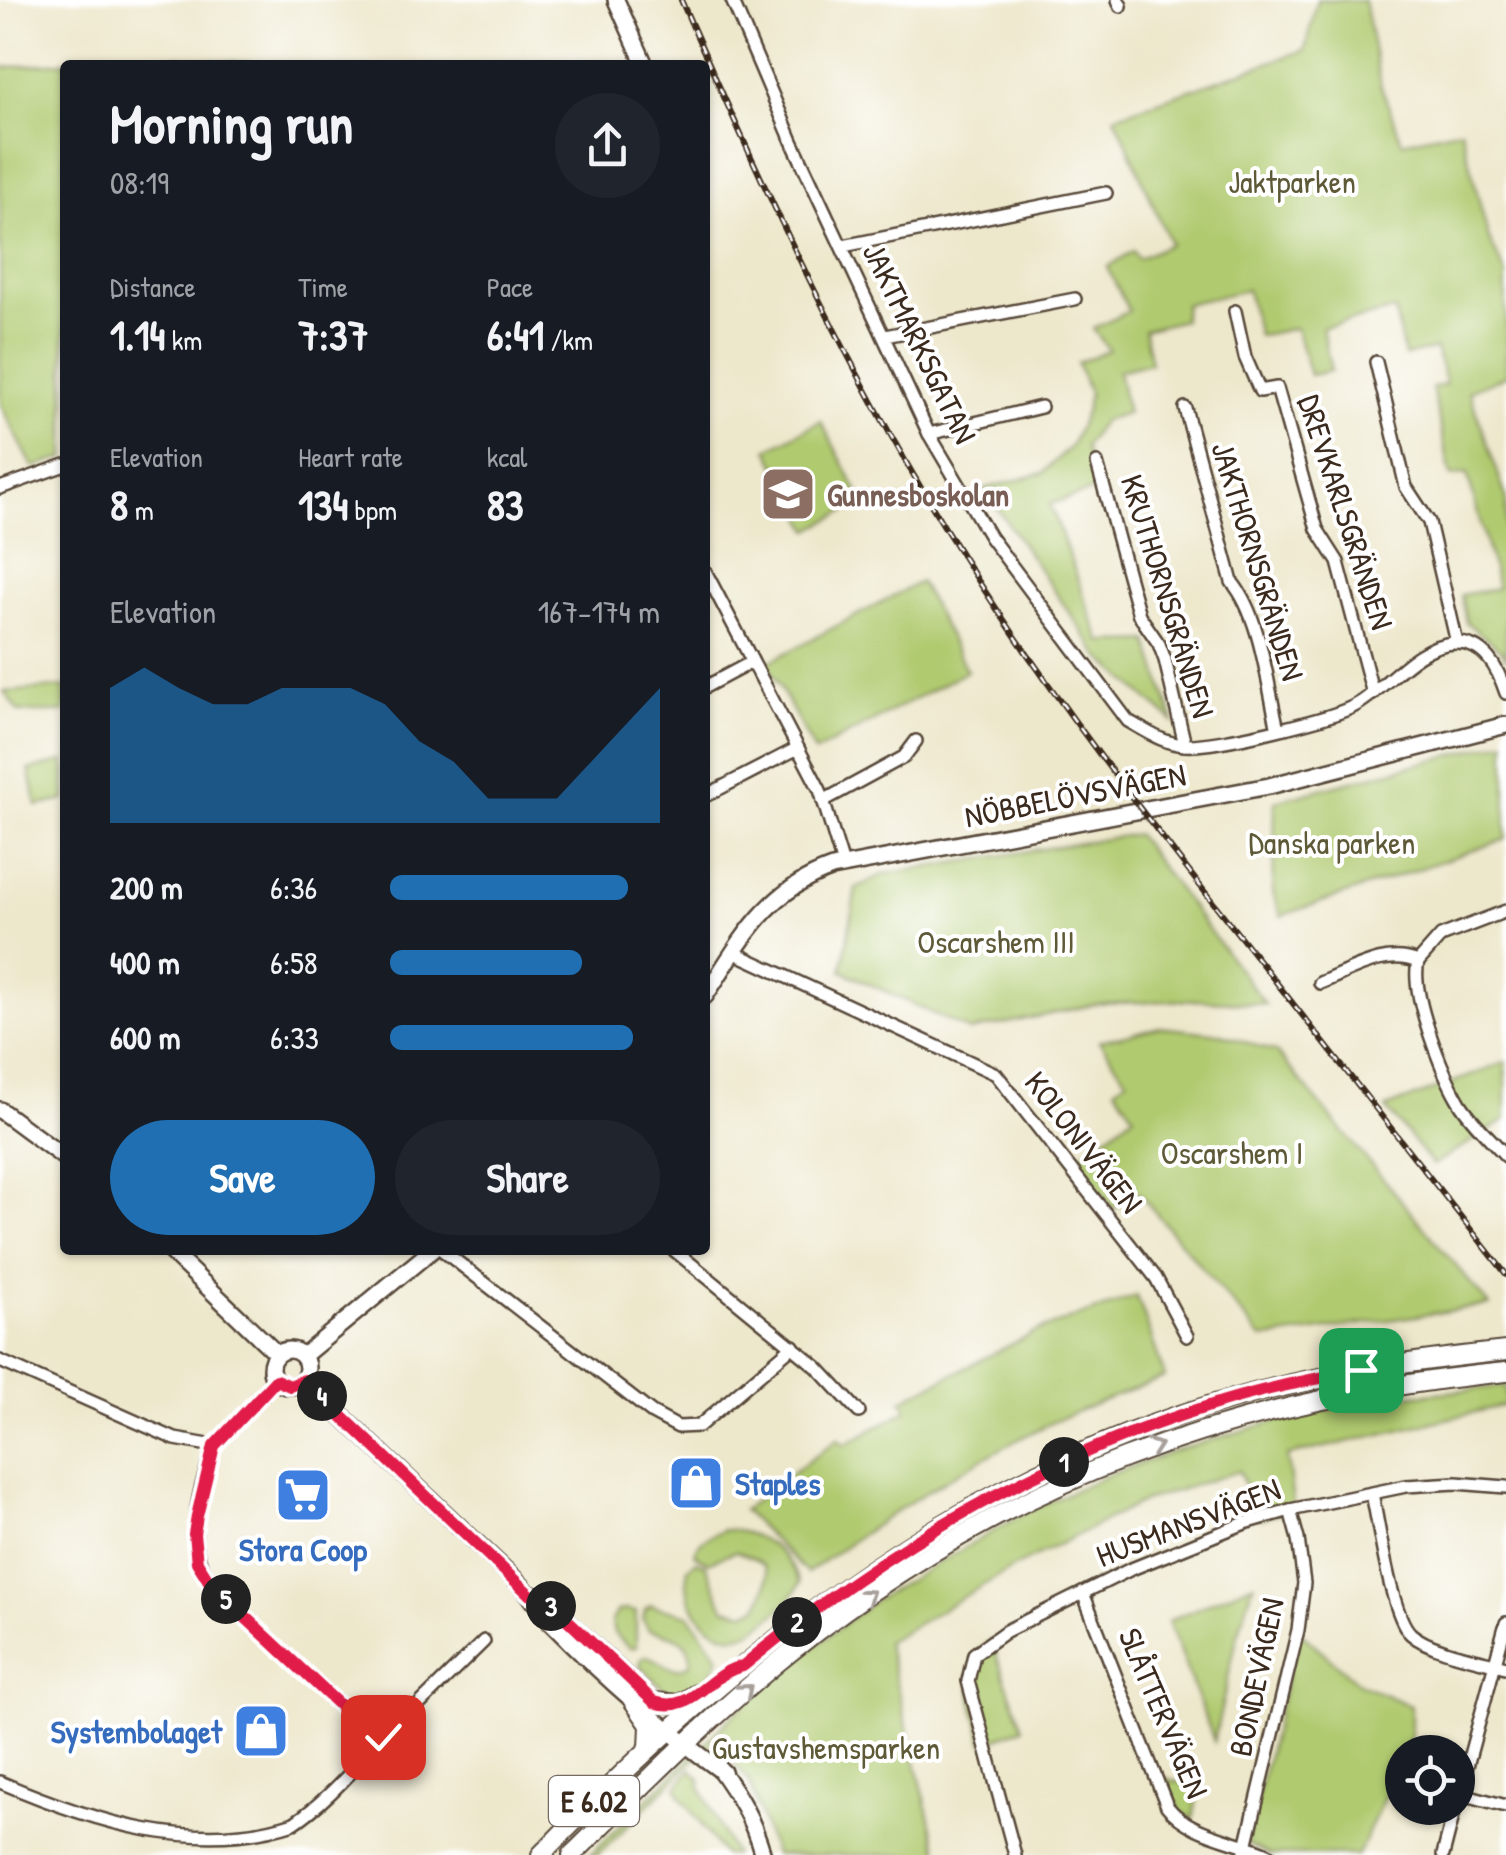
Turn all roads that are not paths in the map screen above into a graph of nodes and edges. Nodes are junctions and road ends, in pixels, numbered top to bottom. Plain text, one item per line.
1 (616, 0) edge
2 (732, 0) edge
3 (643, 60) edge
4 (1106, 193) dead end
5 (844, 246) junction
6 (1075, 299) dead end
7 (1235, 311) dead end
8 (885, 336) junction
9 (1376, 362) dead end
10 (1041, 406) dead end
11 (1185, 408) dead end
12 (929, 434) junction
13 (1097, 462) dead end
14 (60, 467) edge
15 (0, 488) edge
16 (710, 585) edge
17 (1457, 643) junction
18 (752, 662) junction
19 (710, 685) edge
20 (1506, 693) edge
21 (1373, 694) junction
22 (1506, 724) edge
23 (1278, 729) junction
24 (916, 742) dead end
25 (1186, 745) junction
26 (798, 748) junction
27 (710, 793) edge
28 (823, 801) junction
29 (843, 865) junction
30 (1506, 911) edge
31 (733, 952) junction
32 (1418, 962) junction
33 (1320, 983) dead end
34 (710, 988) edge
35 (0, 1110) edge
36 (60, 1154) edge
37 (1506, 1156) edge
38 (175, 1255) edge
39 (426, 1255) edge
40 (448, 1255) edge
41 (680, 1255) edge
42 (1187, 1336) dead end
43 (793, 1346) junction
44 (1506, 1351) edge
45 (277, 1354) junction
46 (304, 1356) junction
47 (0, 1361) edge
48 (1506, 1372) edge
49 (276, 1380) junction
50 (304, 1380) junction
51 (859, 1412) dead end
52 (214, 1446) junction
53 (1506, 1487) edge
54 (1372, 1494) junction
55 (1290, 1510) junction
56 (529, 1594) junction
57 (1083, 1594) junction
58 (1506, 1623) edge
59 (484, 1640) dead end
60 (1499, 1665) edge
61 (743, 1666) junction
62 (632, 1698) junction
63 (654, 1702) junction
64 (681, 1732) junction
65 (377, 1742) junction
66 (1475, 1742) edge
67 (649, 1748) junction
68 (0, 1782) edge
69 (1475, 1800) edge
70 (1506, 1806) edge
71 (1451, 1825) edge
72 (148, 1845) dead end
73 (231, 1850) dead end
74 (1245, 1850) edge
75 (541, 1855) edge
76 (572, 1855) edge
77 (763, 1855) edge
78 (1015, 1855) edge
79 (1270, 1855) edge
80 (1443, 1855) edge

1 - 3 street
2 - 5 street, JAKTMARKSGATAN
4 - 5 street
5 - 8 street, JAKTMARKSGATAN
6 - 8 street
7 - 21 street, DREVKARLSGRÄNDEN
8 - 12 street, JAKTMARKSGATAN
9 - 17 street
10 - 12 street
11 - 23 street, JAKTHORNSGRÄNDEN
12 - 25 street, JAKTMARKSGATAN
13 - 25 street, KRUTHORNSGRÄNDEN
14 - 15 street
16 - 18 street
17 - 20 street
17 - 21 street, JAKTMARKSGATAN
18 - 19 street
18 - 26 street
21 - 23 street, JAKTMARKSGATAN
22 - 29 street, NÖBBELÖVSVÄGEN
23 - 25 street, JAKTMARKSGATAN
24 - 28 street
26 - 27 street
26 - 28 street
28 - 29 street
29 - 31 street, NÖBBELÖVSVÄGEN
30 - 32 street
31 - 34 street, NÖBBELÖVSVÄGEN
31 - 42 street, KOLONIVÄGEN
32 - 33 street
32 - 37 street
35 - 36 street
38 - 45 street
39 - 46 street
40 - 43 street
41 - 43 street
43 - 51 street
44 - 61 main road, E 6.02
45 - 46 street
45 - 49 street
46 - 50 street
47 - 52 street
64 -> 48 main road, E 6.02
49 - 50 street
49 - 52 street
50 - 56 street
52 - 65 street
53 - 54 street, HUSMANSVÄGEN
54 - 55 street, HUSMANSVÄGEN
54 - 60 street
55 - 57 street, HUSMANSVÄGEN
55 - 74 street, BONDEVÄGEN
56 - 62 street
56 - 63 street
57 - 74 street, SLÅTTERVÄGEN
57 - 78 street, HUSMANSVÄGEN
58 - 60 street
59 - 65 street
60 - 66 street
61 - 63 main road
61 - 64 main road, E 6.02
62 - 64 street
62 - 67 main road
63 - 64 street
64 - 67 main road, E 6.02
64 - 76 main road, E 6.02
64 - 77 street
65 - 73 street
67 - 75 main road, E 6.02
68 - 72 street
69 - 70 street
71 - 80 street
74 - 79 street, SLÅTTERVÄGEN

